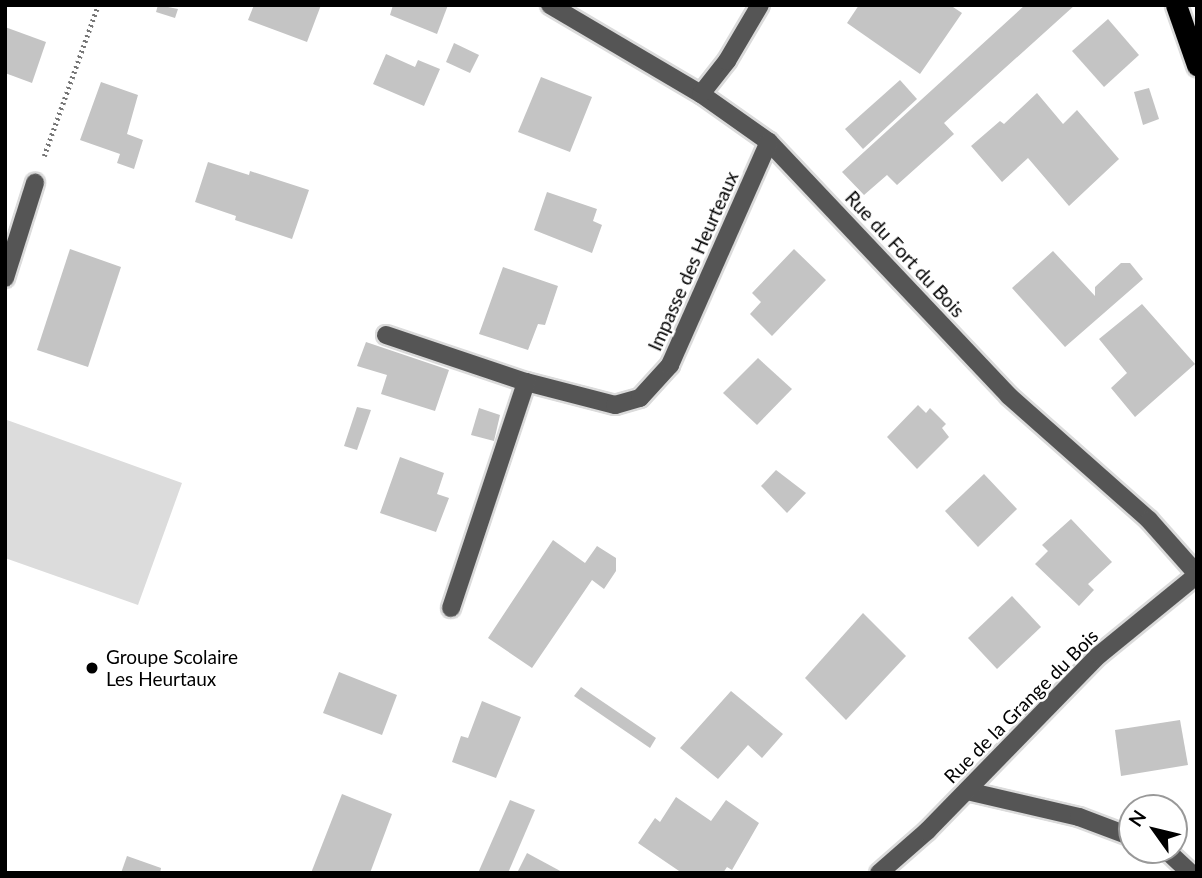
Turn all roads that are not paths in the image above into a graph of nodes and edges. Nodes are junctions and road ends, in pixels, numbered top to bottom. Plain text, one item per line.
1 (550, 5) edge
2 (760, 5) edge
3 (1176, 5) edge
4 (1197, 65) edge
5 (701, 94) junction
6 (769, 142) junction
7 (35, 183) road end
8 (5, 278) edge
9 (386, 335) dead end
10 (526, 382) junction
11 (1197, 574) edge
12 (451, 608) dead end
13 (967, 790) junction
14 (1118, 832) edge
15 (879, 873) edge

1 - 5 street, Rue du Fort du Bois
2 - 5 street
3 - 4 highway
5 - 6 street, Rue du Fort du Bois
6 - 10 street, Impasse des Heurteaux
6 - 11 street, Rue du Fort du Bois
7 - 8 street
9 - 10 street, Impasse des Heurteaux
10 - 12 street
11 - 13 street, Rue de la Grange du Bois
13 - 14 street
13 - 15 street, Rue de la Grange du Bois

